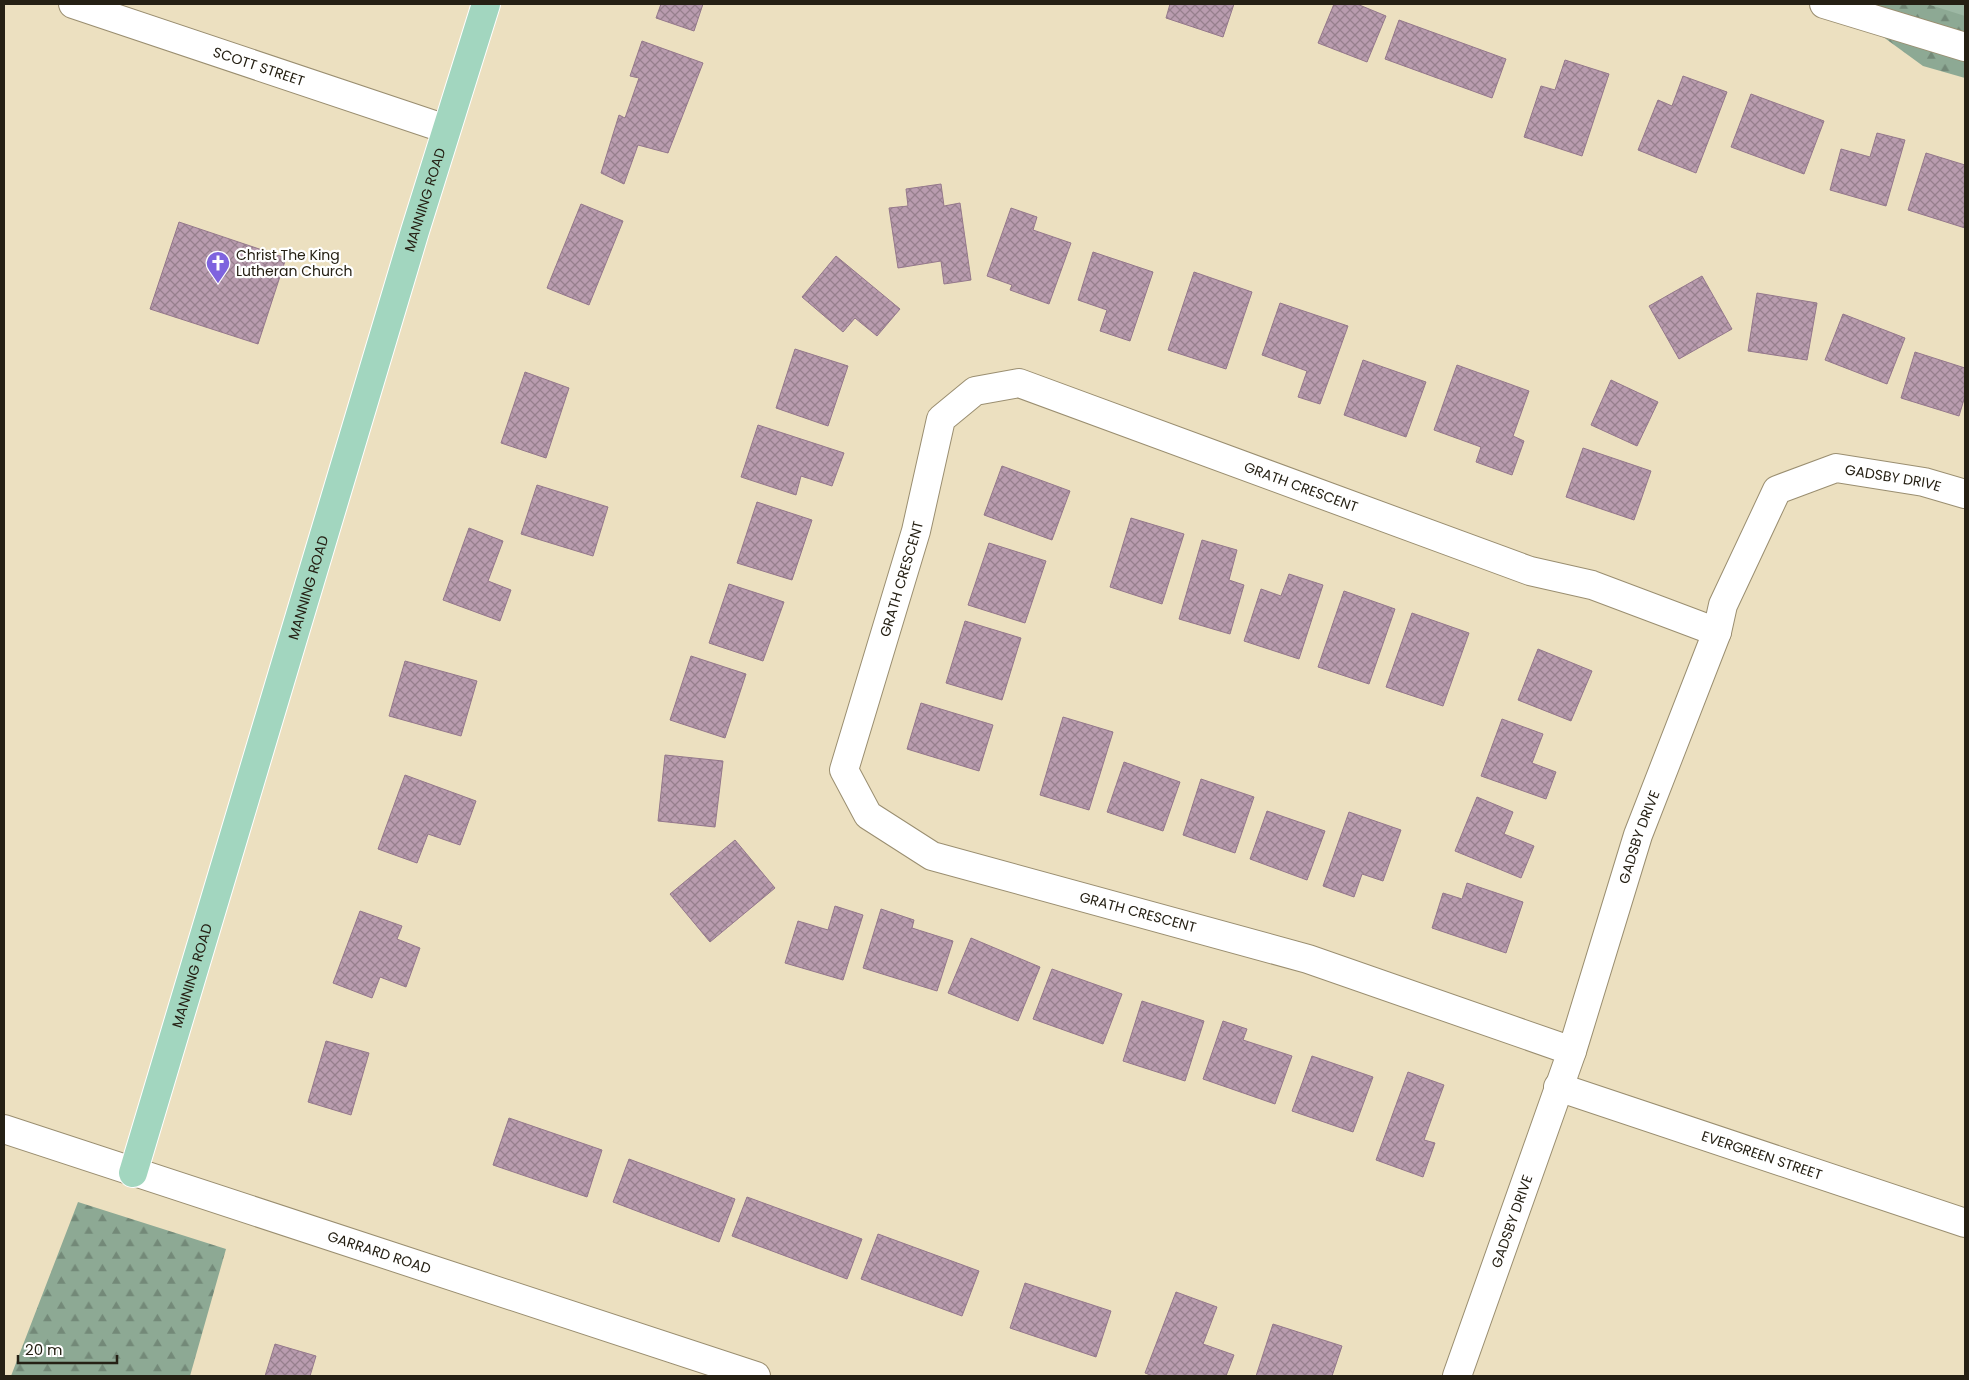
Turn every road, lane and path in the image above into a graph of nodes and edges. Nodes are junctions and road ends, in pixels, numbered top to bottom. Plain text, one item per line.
1 (73, 4) edge
2 (486, 4) edge
3 (1824, 4) edge
4 (1965, 46) edge
5 (446, 129) junction
6 (1965, 494) edge
7 (1716, 632) junction
8 (1572, 1050) junction
9 (1558, 1087) junction
10 (4, 1129) edge
11 (133, 1173) junction
12 (1965, 1223) edge
13 (756, 1376) edge
14 (1457, 1376) edge

1 - 5 street, SCOTT STREET
2 - 5 main road, MANNING ROAD
3 - 4 street
5 - 11 main road, MANNING ROAD
6 - 7 street, GADSBY DRIVE
7 - 8 street, GADSBY DRIVE
7 - 8 street, GRATH CRESCENT
8 - 9 street, GADSBY DRIVE
9 - 12 street, EVERGREEN STREET
9 - 14 street, GADSBY DRIVE
10 - 11 street, GARRARD ROAD
11 - 13 street, GARRARD ROAD

